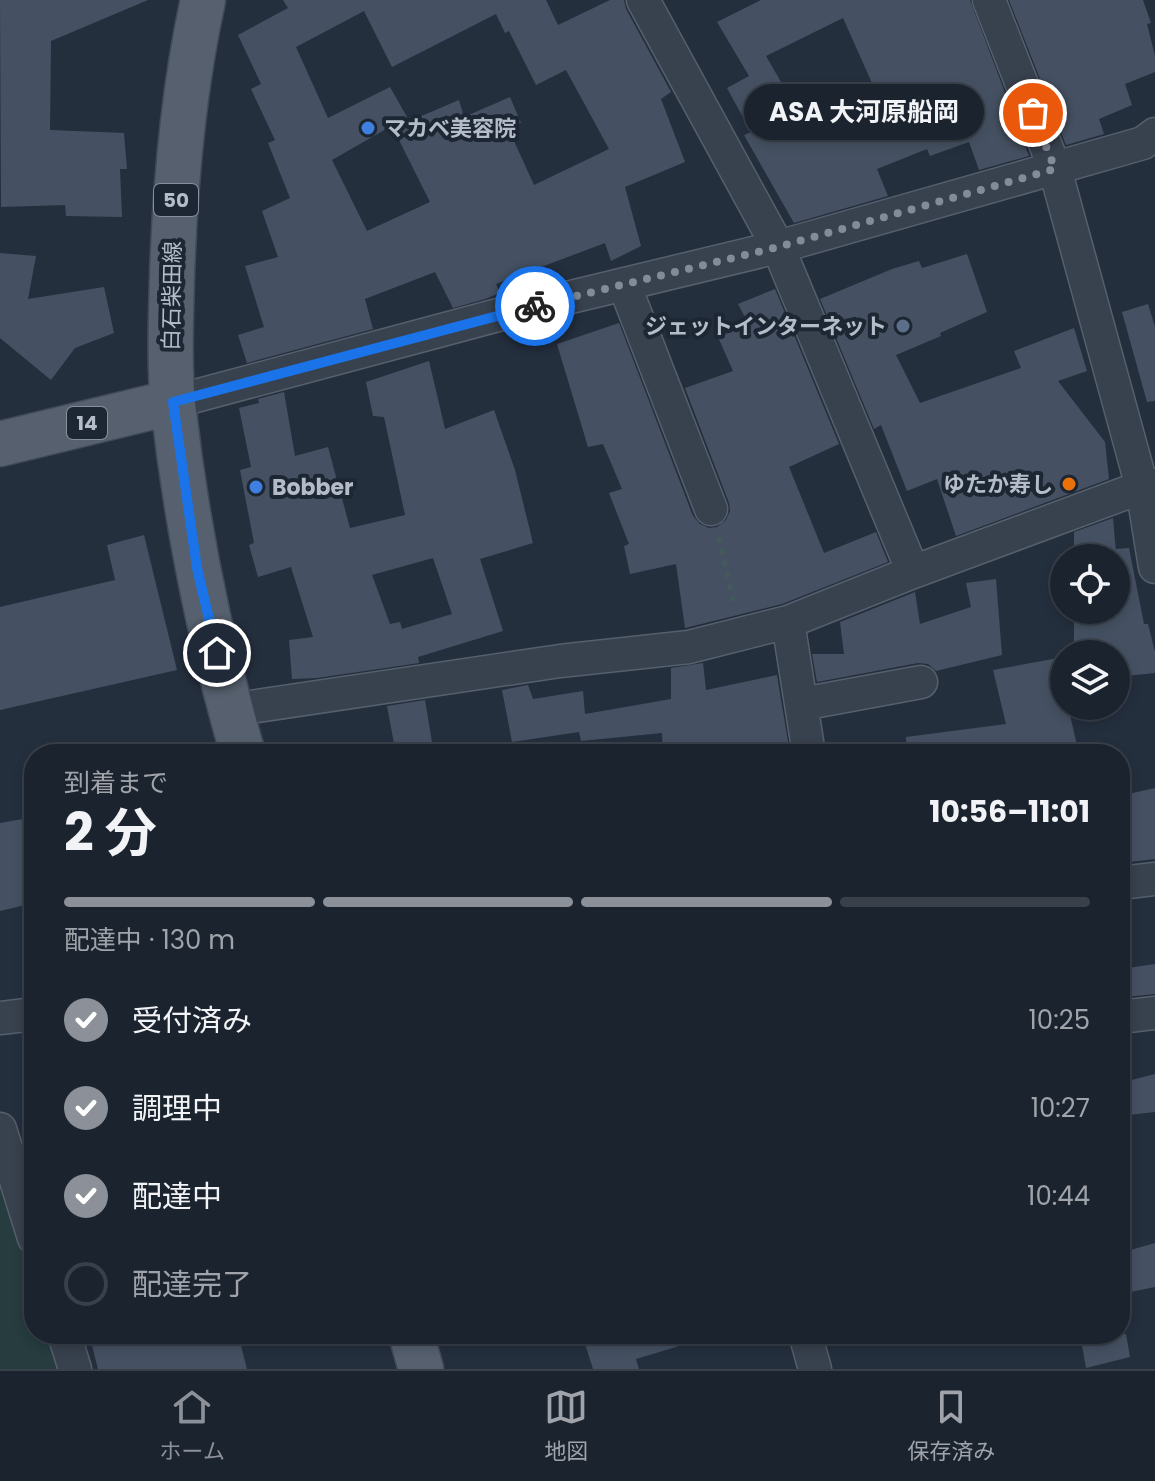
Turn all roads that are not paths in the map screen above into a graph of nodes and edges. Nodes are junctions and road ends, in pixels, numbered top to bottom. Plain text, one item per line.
1 (203, 0) edge
2 (643, 0) edge
3 (989, 0) edge
4 (1155, 134) edge
5 (1055, 169) junction
6 (778, 247) junction
7 (624, 284) junction
8 (173, 402) junction
9 (0, 444) edge
10 (1148, 486) edge
11 (711, 509) road end
12 (1155, 567) edge
13 (913, 572) junction
14 (788, 622) junction
15 (921, 682) dead end
16 (802, 704) junction
17 (230, 710) junction
18 (240, 744) edge
19 (808, 744) edge
20 (1155, 879) edge
21 (1130, 882) edge
22 (1155, 1013) edge
23 (24, 1015) edge
24 (1130, 1016) edge
25 (0, 1018) edge
26 (0, 1129) edge
27 (24, 1206) edge
28 (67, 1344) edge
29 (414, 1344) edge
30 (808, 1344) edge
31 (75, 1369) edge
32 (421, 1369) edge
33 (815, 1369) edge

1 - 8 main road, 白石柴田線 / 50
2 - 6 street
3 - 5 street
4 - 5 street
5 - 6 street
5 - 10 street
6 - 7 street
6 - 13 street
7 - 8 street
7 - 11 street
8 - 9 main road, 14
8 - 17 main road, 白石柴田線
10 - 12 street
10 - 13 street
13 - 14 street
14 - 16 street
14 - 17 street
15 - 16 street
16 - 19 street
17 - 18 main road, 白石柴田線
20 - 21 street
22 - 24 street
23 - 25 street
26 - 27 street
28 - 31 street
29 - 32 main road
30 - 33 street

